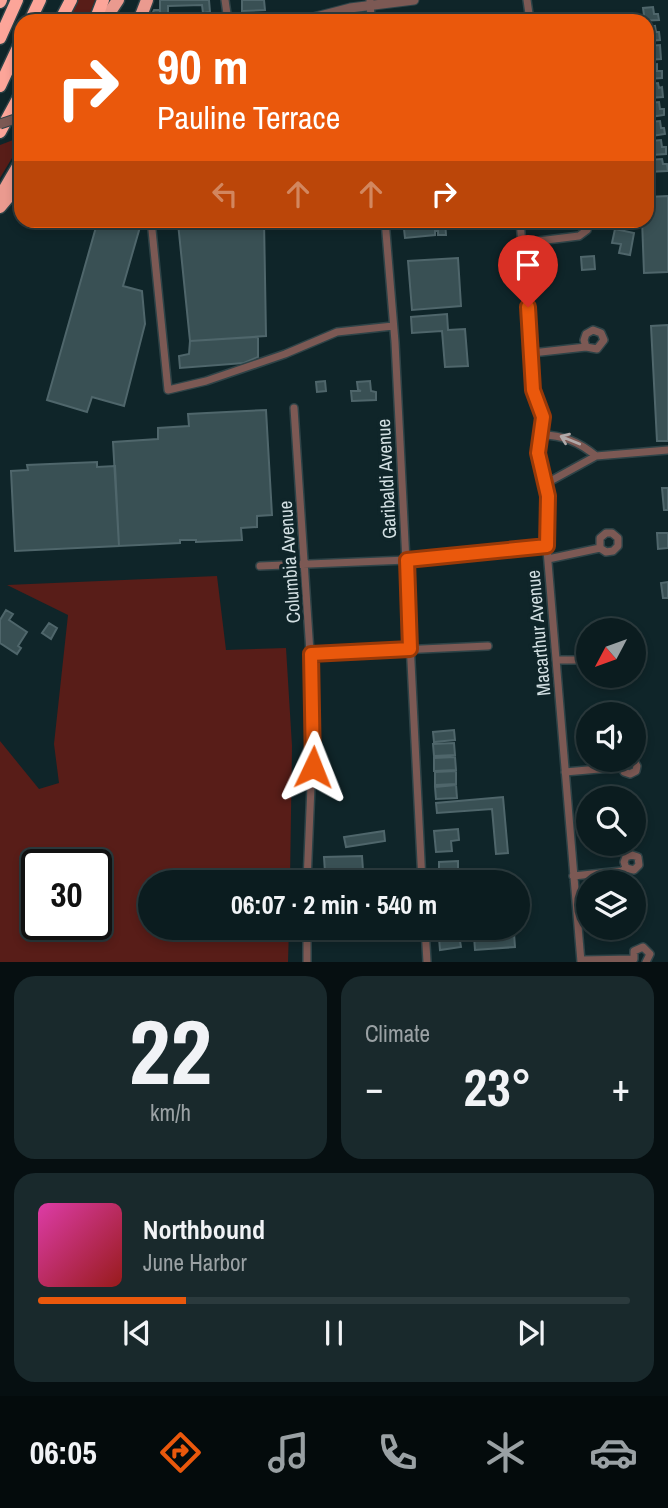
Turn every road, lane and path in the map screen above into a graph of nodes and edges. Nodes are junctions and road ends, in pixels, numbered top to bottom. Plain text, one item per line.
1 (17, 0) edge
2 (414, 0) edge
3 (370, 3) edge
4 (326, 14) edge
5 (0, 38) edge
6 (14, 56) edge
7 (0, 86) edge
8 (14, 106) edge
9 (0, 132) edge
10 (14, 173) edge
11 (14, 190) edge
12 (0, 197) edge
13 (0, 207) edge
14 (152, 228) edge
15 (386, 228) edge
16 (521, 228) edge
17 (587, 230) dead end
18 (522, 243) junction
19 (393, 326) junction
20 (586, 347) dead end
21 (532, 353) junction
22 (294, 408) dead end
23 (541, 435) junction
24 (668, 450) edge
25 (596, 456) junction
26 (545, 484) junction
27 (547, 546) junction
28 (600, 548) dead end
29 (548, 559) junction
30 (407, 560) junction
31 (304, 564) junction
32 (260, 566) dead end
33 (488, 646) dead end
34 (410, 649) junction
35 (311, 654) junction
36 (556, 660) junction
37 (576, 660) edge
38 (576, 771) edge
39 (565, 772) junction
40 (626, 868) dead end
41 (308, 870) edge
42 (421, 870) edge
43 (573, 876) junction
44 (307, 940) edge
45 (426, 940) edge
46 (636, 960) edge
47 (581, 961) edge
48 (307, 962) edge
49 (427, 962) edge
50 (646, 962) edge

1 - 5 highway
2 - 3 street
3 - 4 street
6 - 7 highway
8 - 9 highway
10 - 12 highway
11 - 13 highway
14 - 19 street
15 - 19 street, Garibaldi Avenue
16 - 18 street, Macarthur Avenue
17 - 18 street
18 - 21 street, Macarthur Avenue
19 - 30 street, Garibaldi Avenue
20 - 21 street
21 - 23 street, Macarthur Avenue
22 - 31 street, Columbia Avenue
25 -> 23 street
23 - 26 street, Macarthur Avenue
24 - 25 street
25 - 26 street
26 - 27 street, Macarthur Avenue
27 - 29 street, Macarthur Avenue
27 - 30 street
28 - 29 street
29 - 36 street, Macarthur Avenue
30 - 31 street
30 - 34 street, Garibaldi Avenue
31 - 32 street
31 - 35 street, Columbia Avenue
33 - 34 street
34 - 35 street
34 - 42 street, Garibaldi Avenue
35 - 41 street, Columbia Avenue
36 - 37 street
36 - 39 street, Macarthur Avenue
38 - 39 street
39 - 43 street, Macarthur Avenue
40 - 43 street
43 - 47 street, Macarthur Avenue
44 - 48 street
45 - 49 street
46 - 47 street
46 - 50 street

